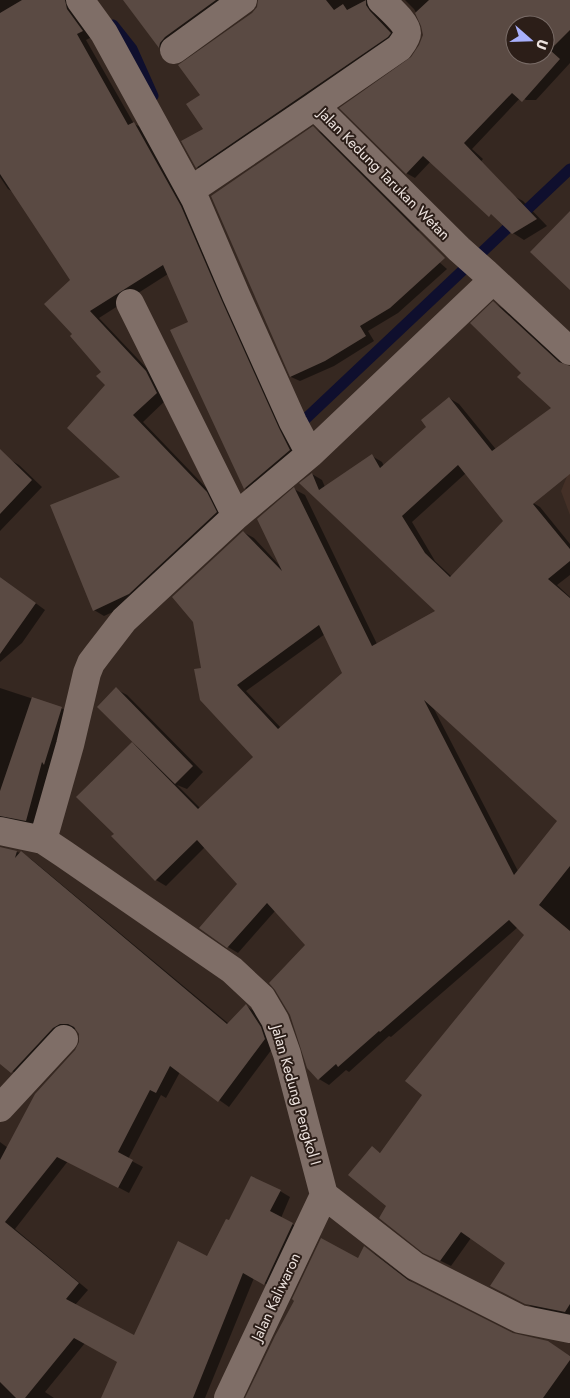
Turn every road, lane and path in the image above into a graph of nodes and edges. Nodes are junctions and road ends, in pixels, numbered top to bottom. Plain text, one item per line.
1 (80, 0) edge
2 (243, 0) edge
3 (381, 0) edge
4 (174, 50) dead end
5 (315, 106) junction
6 (200, 184) dead end
7 (490, 276) junction
8 (130, 304) dead end
9 (570, 351) edge
10 (310, 454) junction
11 (236, 516) junction
12 (0, 831) edge
13 (42, 840) junction
14 (64, 1039) dead end
15 (0, 1108) edge
16 (324, 1195) junction
17 (570, 1329) edge
18 (228, 1398) edge

1 - 10 street
2 - 4 street
3 - 5 street, Jalan Kedung Tarukan Wetan
5 - 6 street
5 - 7 street, Jalan Kedung Tarukan Wetan
7 - 9 street, Jalan Kedung Tarukan Wetan
7 - 10 street
8 - 11 street
10 - 11 street
11 - 13 street
12 - 13 street, Jalan Kedung Pengkol I
13 - 16 street, Jalan Kedung Pengkol I
14 - 15 street
16 - 17 street
16 - 18 street, Jalan Kaliwaron

